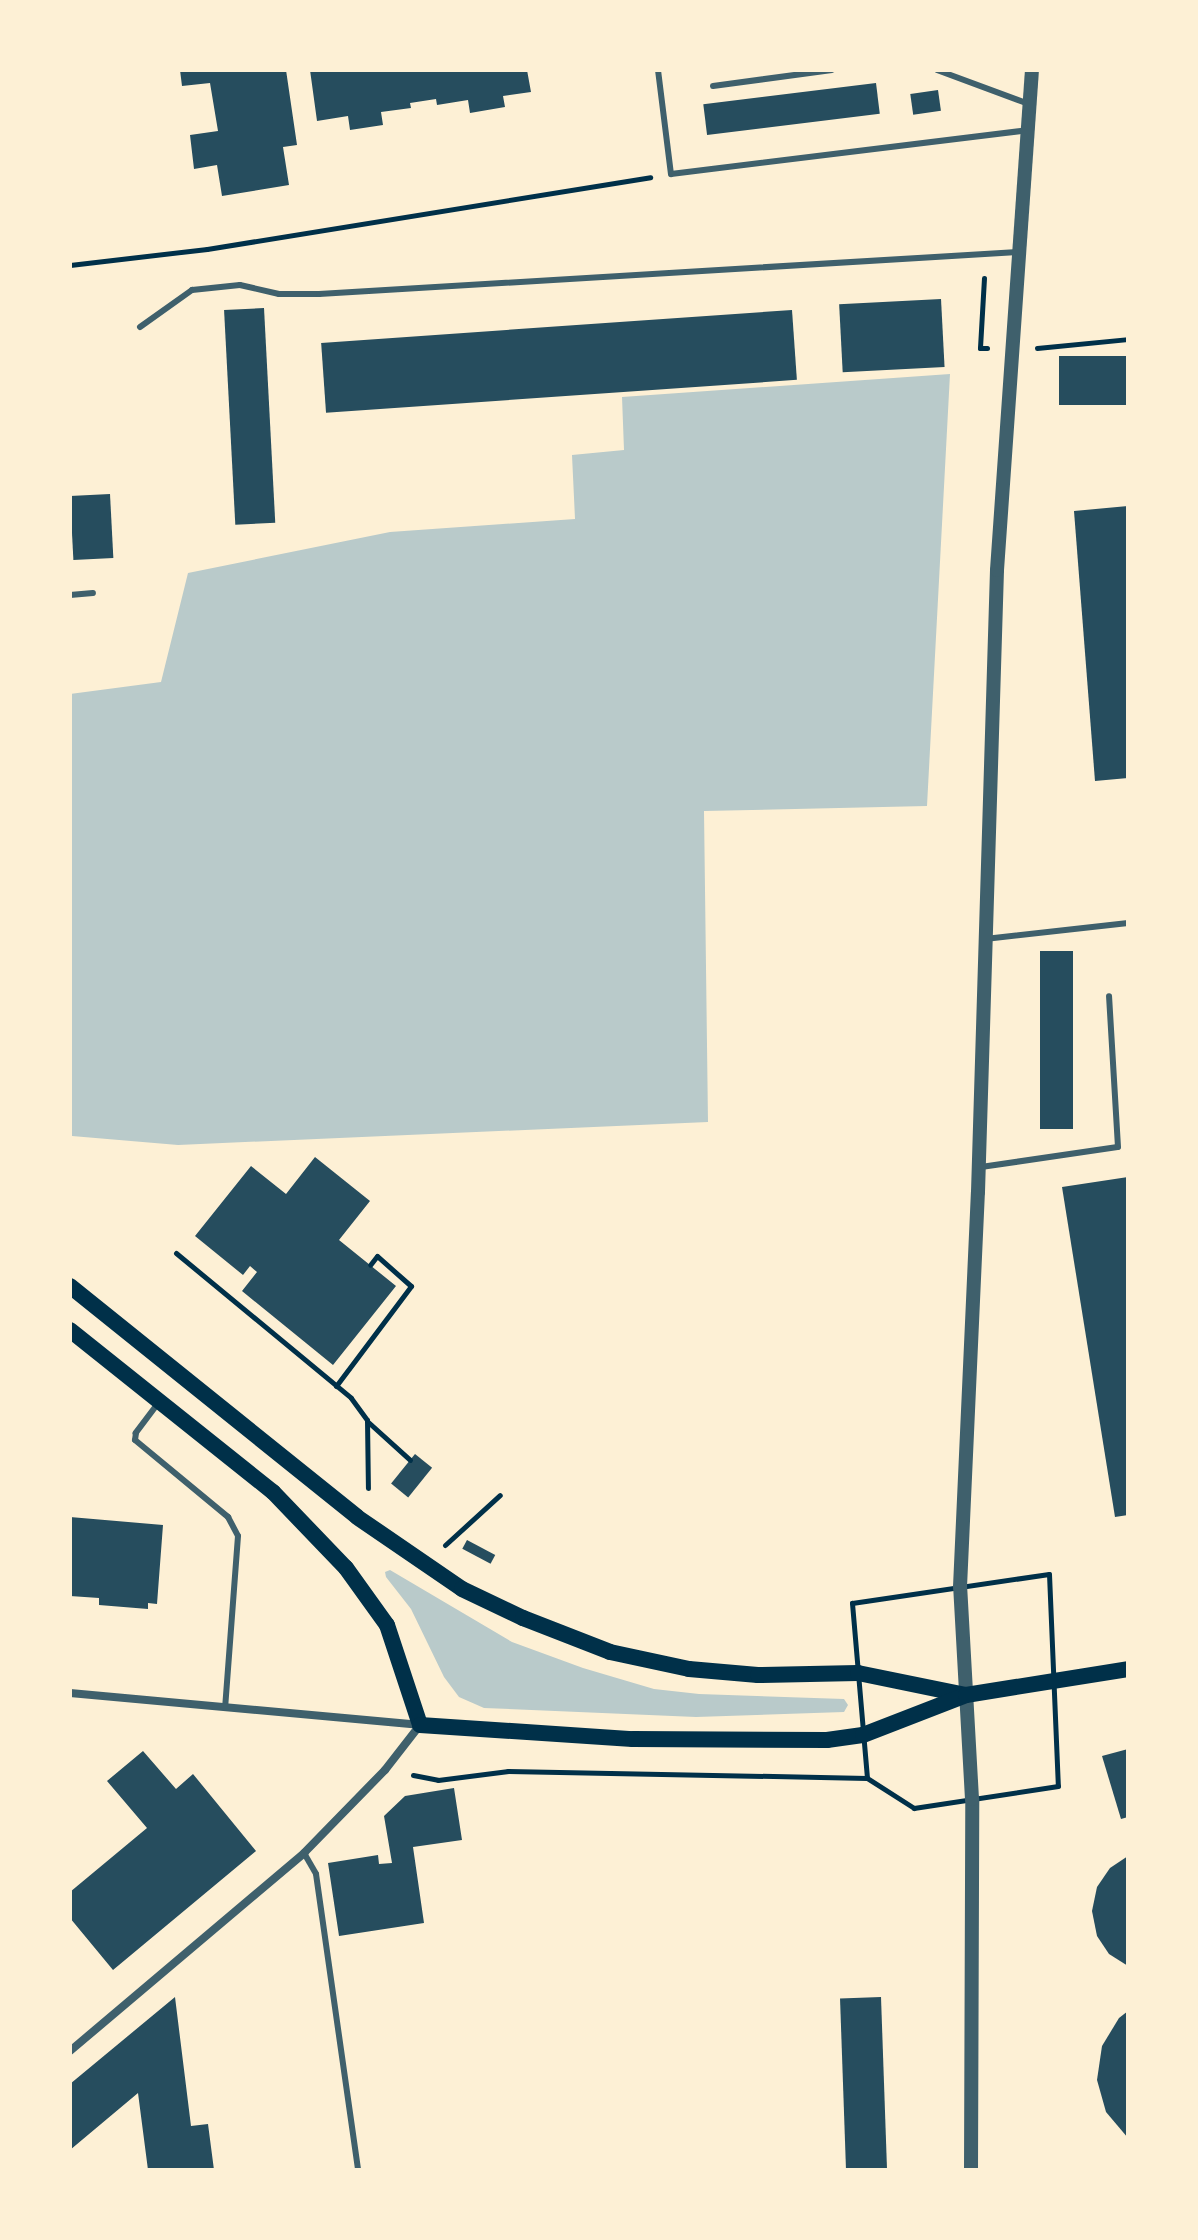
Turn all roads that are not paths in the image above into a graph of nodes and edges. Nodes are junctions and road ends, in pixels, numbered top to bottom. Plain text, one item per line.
1 (658, 70) edge
2 (832, 70) edge
3 (937, 70) edge
4 (1032, 70) edge
5 (713, 86) dead end
6 (1029, 104) junction
7 (1027, 130) junction
8 (1018, 252) junction
9 (140, 327) dead end
10 (93, 593) dead end
11 (70, 595) edge
12 (1128, 923) edge
13 (985, 939) junction
14 (1109, 996) dead end
15 (978, 1168) junction
16 (70, 1286) edge
17 (70, 1330) edge
18 (160, 1402) junction
19 (1128, 1669) edge
20 (70, 1693) edge
21 (966, 1695) junction
22 (225, 1707) junction
23 (420, 1725) junction
24 (304, 1853) junction
25 (70, 2051) edge
26 (358, 2170) edge
27 (971, 2170) edge

1 - 7 lane
2 - 5 lane
3 - 6 lane
4 - 6 street
6 - 7 street
7 - 8 street
8 - 9 lane
8 - 13 street
10 - 11 lane
12 - 13 lane
13 - 15 street
14 - 15 lane
15 - 21 street
16 - 21 main road
17 - 18 main road
18 - 22 lane
18 - 23 main road
19 - 21 main road
20 - 22 street
21 - 23 main road
21 - 27 street
22 - 23 street
23 - 24 street
24 - 25 street
24 - 26 lane

